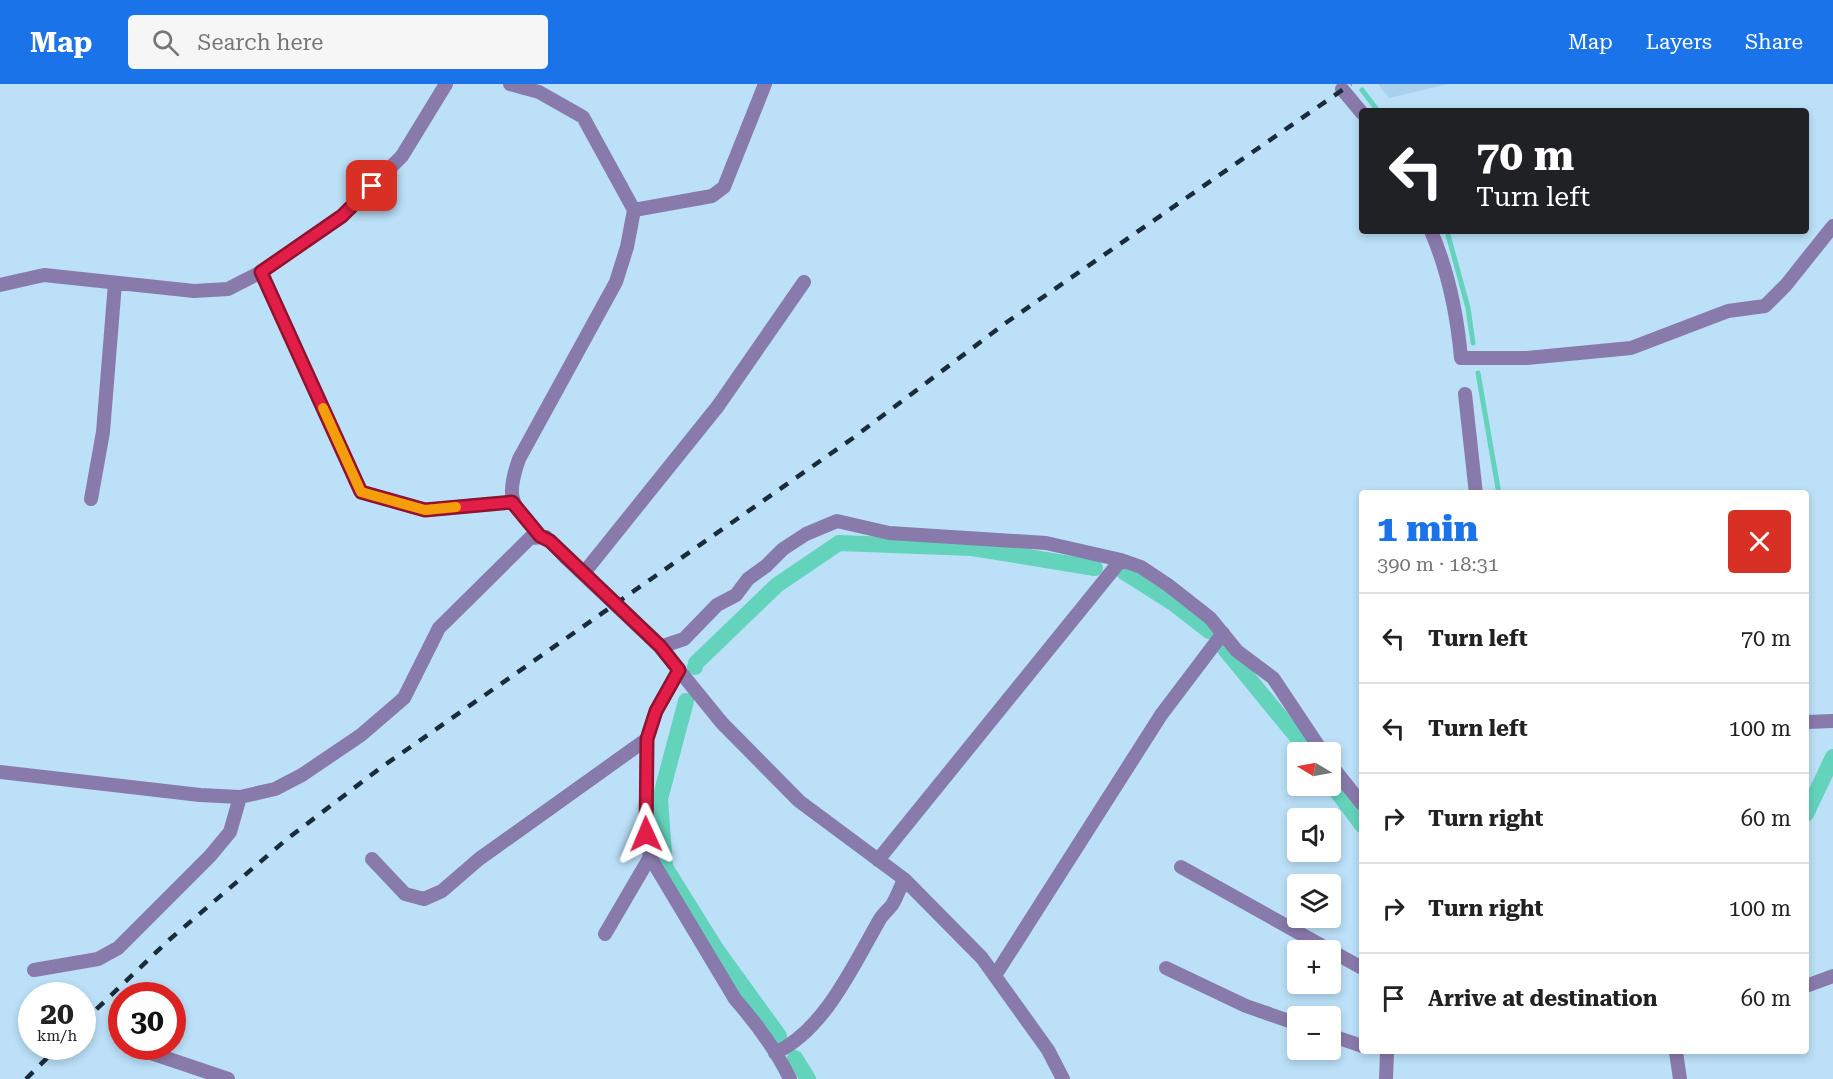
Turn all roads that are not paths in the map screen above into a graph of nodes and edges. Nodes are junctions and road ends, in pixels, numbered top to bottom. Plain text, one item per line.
1 (446, 84) edge
2 (510, 84) edge
3 (765, 84) edge
4 (1342, 89) dead end
5 (1359, 109) edge
6 (634, 210) junction
7 (1833, 226) edge
8 (1432, 234) edge
9 (261, 272) junction
10 (804, 282) dead end
11 (115, 284) junction
12 (0, 285) edge
13 (1465, 394) dead end
14 (1476, 490) edge
15 (91, 499) dead end
16 (512, 502) junction
17 (540, 536) junction
18 (1121, 560) junction
19 (583, 574) junction
20 (1223, 633) junction
21 (660, 646) junction
22 (679, 670) junction
23 (1833, 721) edge
24 (1809, 722) edge
25 (647, 739) junction
26 (1316, 742) edge
27 (0, 771) edge
28 (1341, 778) edge
29 (240, 797) junction
30 (1359, 800) edge
31 (650, 857) junction
32 (372, 859) dead end
33 (878, 860) junction
34 (1181, 867) dead end
35 (904, 879) junction
36 (605, 934) dead end
37 (1359, 966) edge
38 (1166, 968) dead end
39 (34, 970) dead end
40 (996, 974) junction
41 (1833, 976) edge
42 (1809, 985) edge
43 (1287, 1020) edge
44 (1341, 1039) edge
45 (1359, 1045) edge
46 (775, 1053) junction
47 (1384, 1054) edge
48 (1676, 1054) edge
49 (172, 1060) edge
50 (228, 1079) edge
51 (790, 1079) edge
52 (1063, 1079) edge
53 (1386, 1079) edge
54 (1680, 1079) edge

1 - 9 street
2 - 6 street
3 - 6 street
4 - 5 street
6 - 16 street
7 - 8 street
9 - 11 street
9 - 16 street
10 - 19 street
11 - 12 street
11 - 15 street
13 - 14 street
16 - 17 street
17 - 19 street, bridge
17 - 29 street
18 - 20 street
18 - 21 street
18 - 33 street
19 - 21 street, bridge
20 - 26 street
20 - 40 street
21 - 22 street
22 - 25 street
22 - 33 street
23 - 24 street
25 - 31 street
25 - 32 street
27 - 29 street
28 - 30 street
29 - 39 street
31 - 36 street
31 - 46 street
33 - 35 street
34 - 37 street
35 - 40 street
35 - 46 street
38 - 43 street
40 - 52 street
41 - 42 street
44 - 45 street
46 - 51 street
47 - 53 street
48 - 54 street
49 - 50 street

